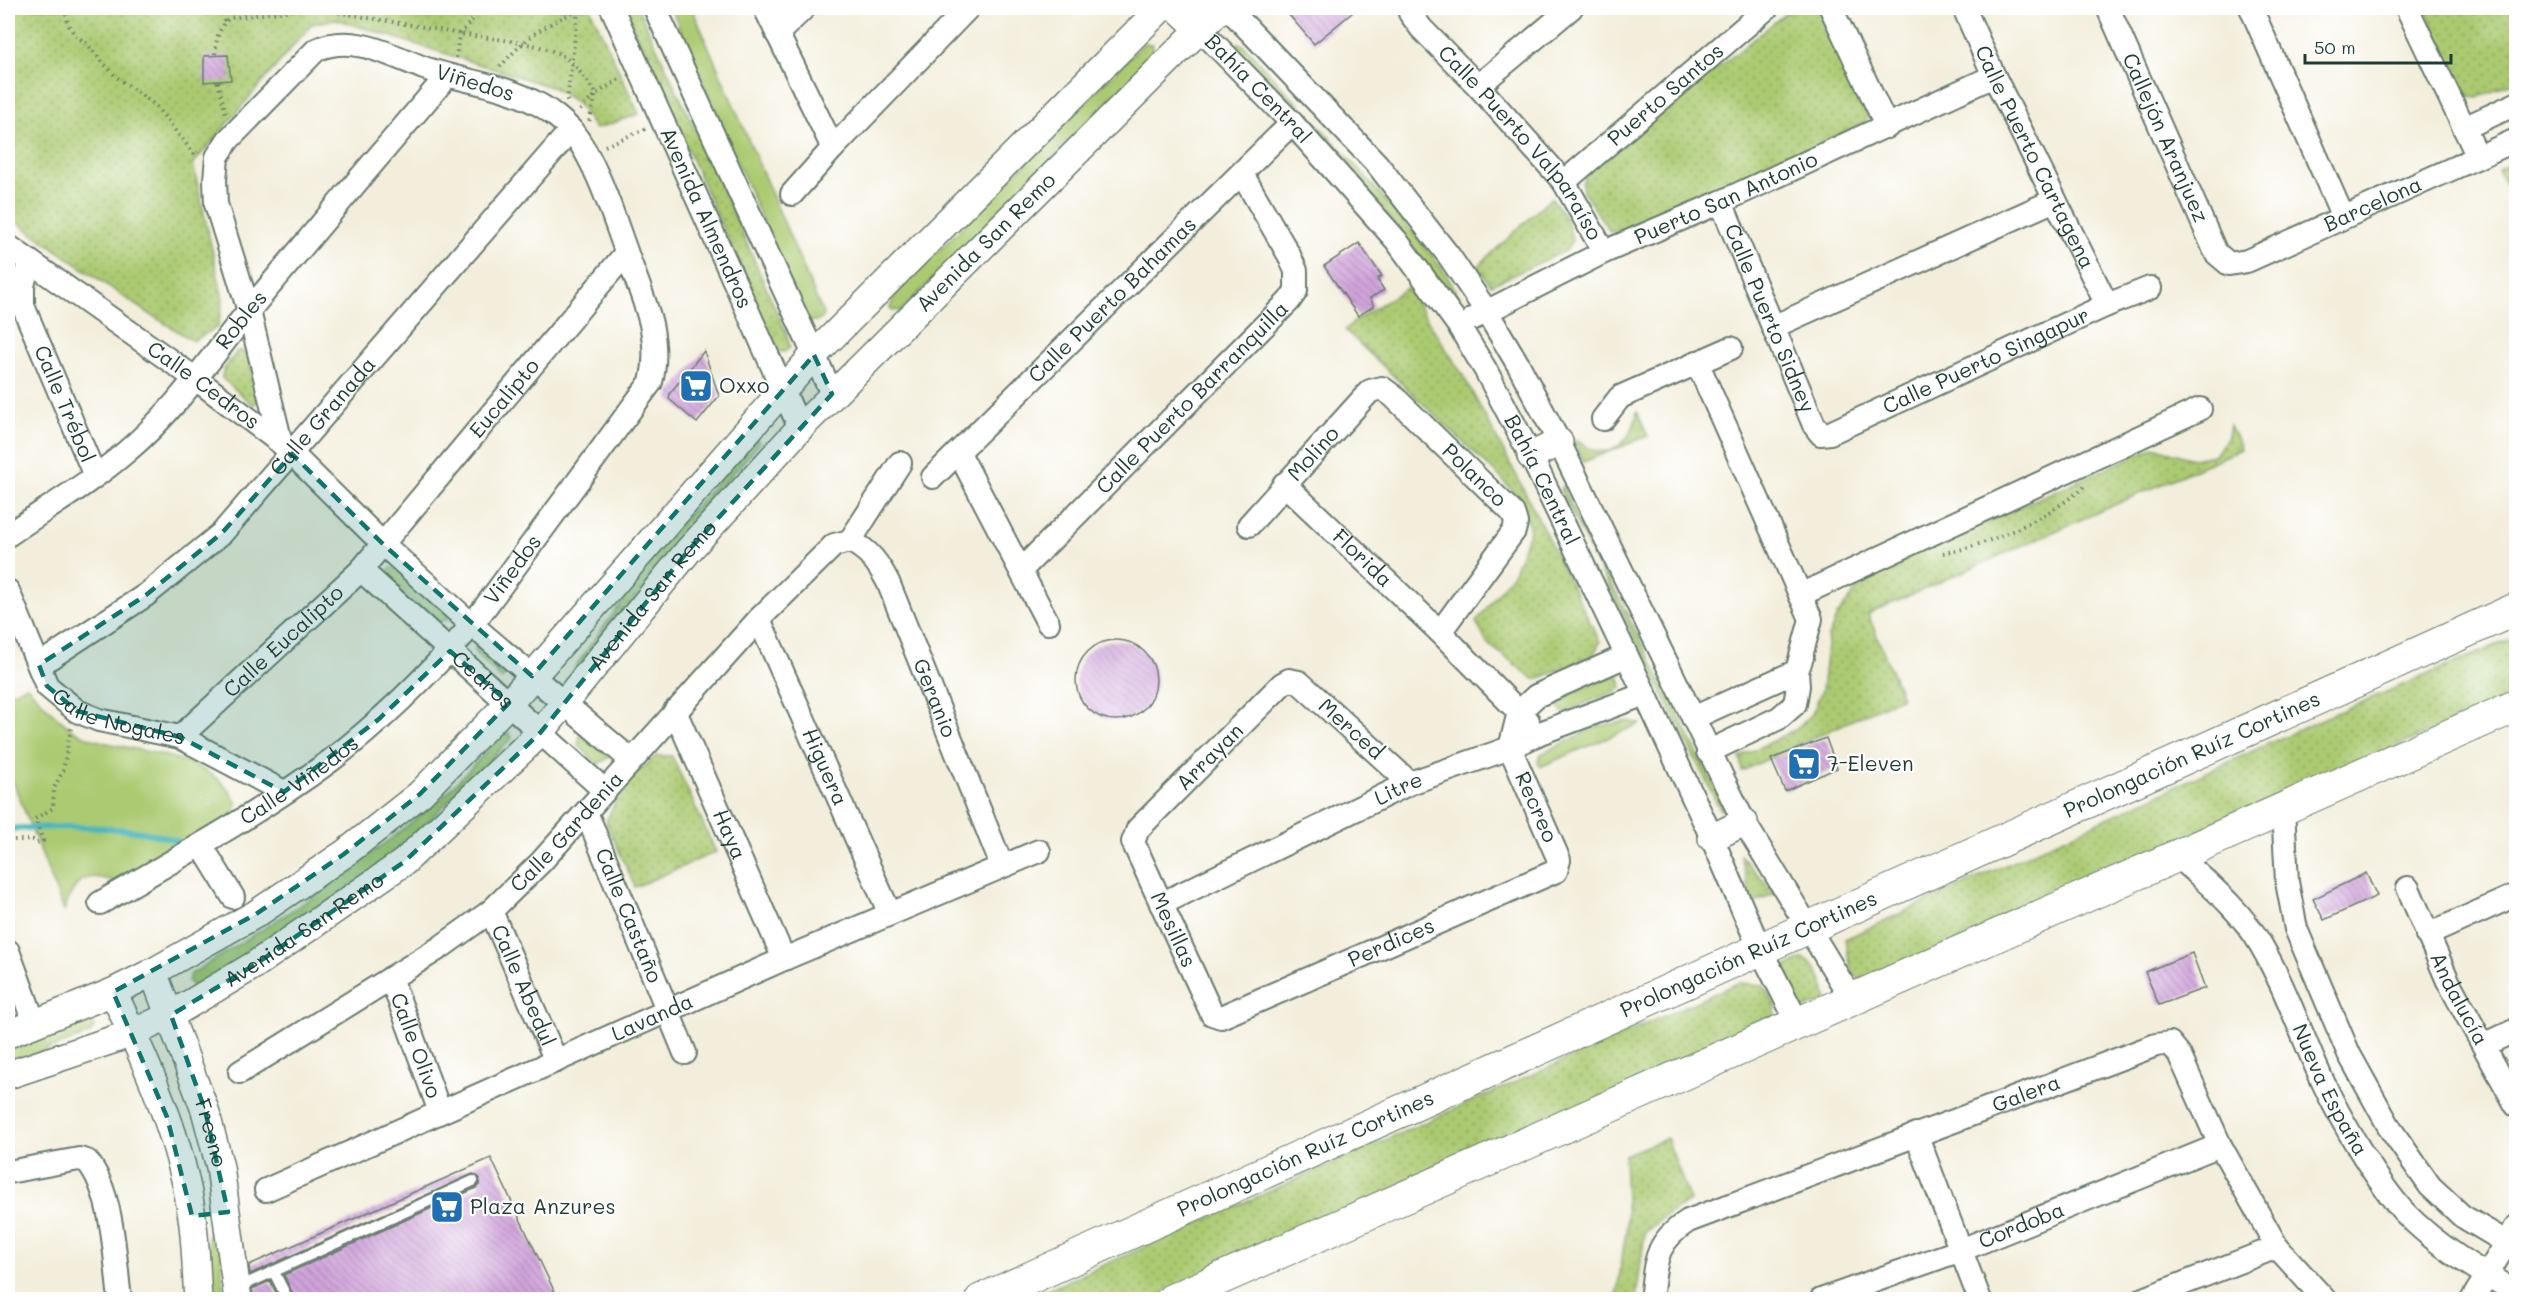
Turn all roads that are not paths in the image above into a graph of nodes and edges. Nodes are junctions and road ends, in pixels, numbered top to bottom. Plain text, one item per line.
1 (612, 8) edge
2 (655, 8) edge
3 (765, 8) edge
4 (804, 8) edge
5 (968, 8) edge
6 (1161, 8) edge
7 (1177, 8) edge
8 (1221, 8) edge
9 (1228, 8) edge
10 (1409, 8) edge
11 (1571, 8) edge
12 (1767, 8) edge
13 (1831, 8) edge
14 (1965, 8) edge
15 (2108, 8) edge
16 (2251, 8) edge
17 (2407, 8) edge
18 (1201, 30) junction
19 (777, 34) junction
20 (451, 69) junction
21 (1994, 76) junction
22 (1478, 86) junction
23 (2517, 104) edge
24 (1292, 123) junction
25 (1887, 127) junction
26 (568, 128) junction
27 (2464, 128) junction
28 (2517, 140) edge
29 (833, 148) junction
30 (2478, 157) junction
31 (1242, 174) junction
32 (1564, 182) junction
33 (792, 194) dead end
34 (2055, 200) junction
35 (1721, 202) junction
36 (2343, 216) junction
37 (8, 246) edge
38 (1604, 252) junction
39 (626, 253) junction
40 (29, 261) junction
41 (2229, 264) joint
42 (2150, 288) dead end
43 (2107, 305) junction
44 (249, 311) junction
45 (1487, 312) junction
46 (1459, 326) junction
47 (1773, 327) junction
48 (1731, 348) dead end
49 (814, 356) junction
50 (1697, 362) junction
51 (196, 379) junction
52 (1382, 388) joint
53 (781, 390) junction
54 (832, 394) junction
55 (2200, 409) dead end
56 (1603, 419) dead end
57 (800, 428) junction
58 (1821, 434) joint
59 (1559, 442) junction
60 (286, 448) junction
61 (959, 453) junction
62 (1531, 456) junction
63 (900, 463) dead end
64 (95, 476) junction
65 (933, 477) dead end
66 (1284, 483) junction
67 (1249, 525) dead end
68 (8, 535) edge
69 (850, 541) junction
70 (384, 544) junction
71 (361, 570) junction
72 (1021, 570) junction
73 (8, 591) edge
74 (1800, 595) junction
75 (2517, 609) edge
76 (759, 620) junction
77 (1047, 623) dead end
78 (472, 625) junction
79 (1440, 632) junction
80 (450, 651) junction
81 (1626, 656) junction
82 (1800, 662) junction
83 (39, 665) junction
84 (532, 676) junction
85 (1289, 680) joint
86 (1645, 694) junction
87 (509, 703) junction
88 (565, 704) junction
89 (2517, 706) edge
90 (675, 711) junction
91 (1519, 712) junction
92 (1693, 718) junction
93 (540, 733) junction
94 (1540, 734) junction
95 (180, 737) junction
96 (1510, 748) junction
97 (1708, 752) junction
98 (631, 760) junction
99 (1410, 783) junction
100 (604, 790) junction
101 (284, 792) junction
102 (2283, 809) junction
103 (586, 812) junction
104 (1744, 822) junction
105 (1134, 836) joint
106 (1712, 838) junction
107 (201, 845) junction
108 (1040, 851) dead end
109 (2177, 855) junction
110 (1002, 866) junction
111 (1559, 866) joint
112 (2408, 888) dead end
113 (2517, 895) edge
114 (233, 897) dead end
115 (100, 903) dead end
116 (1161, 904) junction
117 (491, 911) junction
118 (890, 914) junction
119 (1809, 928) junction
120 (2296, 929) junction
121 (2427, 935) junction
122 (2260, 943) junction
123 (1760, 950) junction
124 (8, 951) edge
125 (784, 959) junction
126 (153, 972) junction
127 (391, 978) junction
128 (113, 992) junction
129 (1851, 998) junction
130 (670, 1011) junction
131 (171, 1015) junction
132 (1221, 1017) joint
133 (1798, 1023) junction
134 (35, 1025) junction
135 (2517, 1030) edge
136 (133, 1033) junction
137 (8, 1035) edge
138 (2484, 1045) junction
139 (685, 1053) dead end
140 (556, 1061) junction
141 (240, 1072) dead end
142 (8, 1075) edge
143 (2517, 1105) edge
144 (440, 1112) junction
145 (1916, 1134) junction
146 (2220, 1145) junction
147 (8, 1172) edge
148 (472, 1181) dead end
149 (266, 1190) dead end
150 (228, 1212) junction
151 (192, 1216) junction
152 (2514, 1240) edge
153 (2277, 1247) junction
154 (1960, 1250) junction
155 (274, 1272) junction
156 (2488, 1276) junction
157 (1217, 1290) edge
158 (2517, 1292) edge
159 (238, 1294) edge
160 (120, 1299) edge
161 (198, 1299) edge
162 (288, 1299) edge
163 (981, 1299) edge
164 (1172, 1299) edge
165 (1651, 1299) edge
166 (1821, 1299) edge
167 (1980, 1299) edge
168 (2141, 1299) edge
169 (2325, 1299) edge
170 (2472, 1299) edge

1 - 53 street, Avenida Almendros
2 - 49 street, Avenida Almendros
3 - 19 street
4 - 19 street
5 - 29 street
6 - 49 street, Avenida San Remo
7 - 18 street, Bahía Central
8 - 18 street, Avenida San Remo
9 - 45 street, Bahía Central
10 - 22 street, Calle Puerto Valparaíso
11 - 22 street
12 - 32 street, Puerto Santos
13 - 25 street
14 - 21 street, Calle Puerto Cartagena
15 - 41 street, Callejón Aranjuez
16 - 36 street
17 - 27 street
18 - 24 street, Bahía Central
18 - 54 street, Avenida San Remo
19 - 29 street
20 - 26 street, Viñedos
20 - 44 street, Robles
20 - 44 street, Viñedos
21 - 25 street, Puerto San Antonio
21 - 34 street, Calle Puerto Cartagena
22 - 32 street, Calle Puerto Valparaíso
23 - 27 street
24 - 31 street, Calle Puerto Bahamas
24 - 46 street, Bahía Central
25 - 35 street, Puerto San Antonio
26 - 39 street, Viñedos
26 - 60 street, Calle Granada
27 - 30 street
28 - 30 street, Barcelona
29 - 33 street
30 - 36 street, Barcelona
31 - 61 street, Calle Puerto Bahamas
31 - 72 street, Calle Puerto Barranquilla
32 - 38 street, Calle Puerto Valparaíso
34 - 43 street, Calle Puerto Cartagena
34 - 47 street
35 - 38 street, Puerto San Antonio
35 - 47 street, Calle Puerto Sidney
36 - 41 street, Barcelona
37 - 40 street, Calle Cedros
38 - 45 street, Puerto San Antonio
39 - 70 street, Eucalipto
39 - 78 street, Viñedos
40 - 51 street, Calle Cedros
40 - 64 street, Calle Trébol
42 - 43 street, Calle Puerto Singapur
43 - 58 street, Calle Puerto Singapur
44 - 51 street, Robles
44 - 60 street, Viñedos
45 - 46 street, Puerto San Antonio
45 - 59 street, Bahía Central
46 - 62 street, Bahía Central
47 - 58 street, Calle Puerto Sidney
48 - 50 street
49 - 53 street, Avenida San Remo
49 - 54 street, Avenida Almendros
50 - 56 street
50 - 74 street
51 - 60 street, Calle Cedros
51 - 64 street, Robles
52 - 66 street, Molino
52 - 79 street, Polanco
53 - 57 street, Avenida Almendros
53 - 84 street, Avenida San Remo
54 - 57 street, Avenida San Remo
55 - 74 street
57 - 88 street, Avenida San Remo
59 - 62 street
59 - 92 street, Bahía Central
60 - 70 street, Calle Cedros
60 - 83 street, Calle Granada
61 - 65 street, Calle Puerto Bahamas
61 - 72 street
62 - 81 street, Bahía Central
63 - 69 street
64 - 68 street, Robles
66 - 67 street, Molino
66 - 79 street, Florida
69 - 76 street, Calle Gardenia
69 - 110 street, Geranio
70 - 71 street, Calle Eucalipto
70 - 78 street, Cedros
71 - 80 street, Cedros
71 - 95 street, Calle Eucalipto
72 - 77 street
73 - 83 street, Calle Nogales
74 - 82 street
75 - 119 main road, Prolongación Ruíz Cortines
76 - 90 street, Calle Gardenia
76 - 118 street, Higuera
78 - 80 street, Calle Viñedos
78 - 84 street, Cedros
79 - 91 street, Florida
80 - 87 street, Cedros
80 - 101 street, Calle Viñedos
81 - 86 street, Bahía Central
81 - 91 street
82 - 92 street
82 - 97 street
83 - 95 street, Calle Nogales
84 - 87 street, Avenida San Remo
84 - 88 street, Cedros
85 - 99 street, Merced
85 - 105 street, Arrayan
86 - 94 street, Litre
86 - 106 street, Bahía Central
87 - 93 street, Cedros
87 - 126 street, Avenida San Remo
88 - 93 street, Avenida San Remo
88 - 98 street, Cedros
89 - 102 main road
90 - 98 street, Calle Gardenia
90 - 125 street, Haya
91 - 94 street, Florida
91 - 96 street
92 - 97 street, Bahía Central
93 - 100 street, Cedros
93 - 131 street, Avenida San Remo
94 - 96 street, Litre
95 - 101 street, Calle Nogales
96 - 99 street, Litre
96 - 111 street, Recreo
97 - 104 street, Bahía Central
98 - 100 street, Calle Gardenia
99 - 116 street, Litre
100 - 103 street, Calle Gardenia
101 - 107 street, Calle Viñedos
102 - 109 main road
102 - 120 street, Nueva España
103 - 117 street, Calle Gardenia
103 - 130 street, Calle Castaño
104 - 106 street
104 - 119 street, Bahía Central
105 - 116 street, Mesillas
106 - 123 street, Bahía Central
107 - 114 street
107 - 115 street, Calle Viñedos
108 - 110 street, Lavanda
109 - 122 street, Nueva España
109 - 129 main road
110 - 118 street, Lavanda
111 - 132 street, Perdices
112 - 121 street, Andalucía
113 - 121 street
116 - 132 street, Mesillas
117 - 127 street, Calle Gardenia
117 - 140 street, Calle Abedul
118 - 125 street, Lavanda
119 - 123 main road, Prolongación Ruíz Cortines
119 - 129 street, Bahía Central
120 - 122 street
120 - 152 street, Nueva España
121 - 138 street, Andalucía
122 - 156 street, Nueva España
123 - 133 street, Bahía Central
123 - 163 main road, Prolongación Ruíz Cortines
124 - 134 street
125 - 130 street, Lavanda
126 - 128 street, Avenida San Remo
126 - 131 street, Fresno
127 - 141 street, Calle Gardenia
127 - 144 street, Calle Olivo
128 - 134 street, Avenida San Remo
128 - 136 street, Fresno
129 - 133 main road
130 - 139 street, Calle Castaño
130 - 140 street, Lavanda
131 - 136 street, Avenida San Remo
131 - 150 street, Fresno
133 - 157 main road
134 - 137 street, Avenida San Remo
135 - 138 street
136 - 142 street, Avenida San Remo
136 - 151 street, Fresno
138 - 143 street, Andalucía
140 - 144 street, Lavanda
144 - 149 street, Lavanda
145 - 146 street, Galera
145 - 154 street
145 - 165 street, Galera
146 - 153 street, Galera
146 - 154 street, Cordoba
147 - 160 street
148 - 155 lane
150 - 151 street
150 - 159 street, Fresno
151 - 161 street, Fresno
152 - 156 street
153 - 168 street
153 - 169 street, Galera
154 - 166 street, Cordoba
154 - 167 street
155 - 159 lane
155 - 162 lane
156 - 158 street, Nueva España
156 - 170 street
157 - 164 main road

